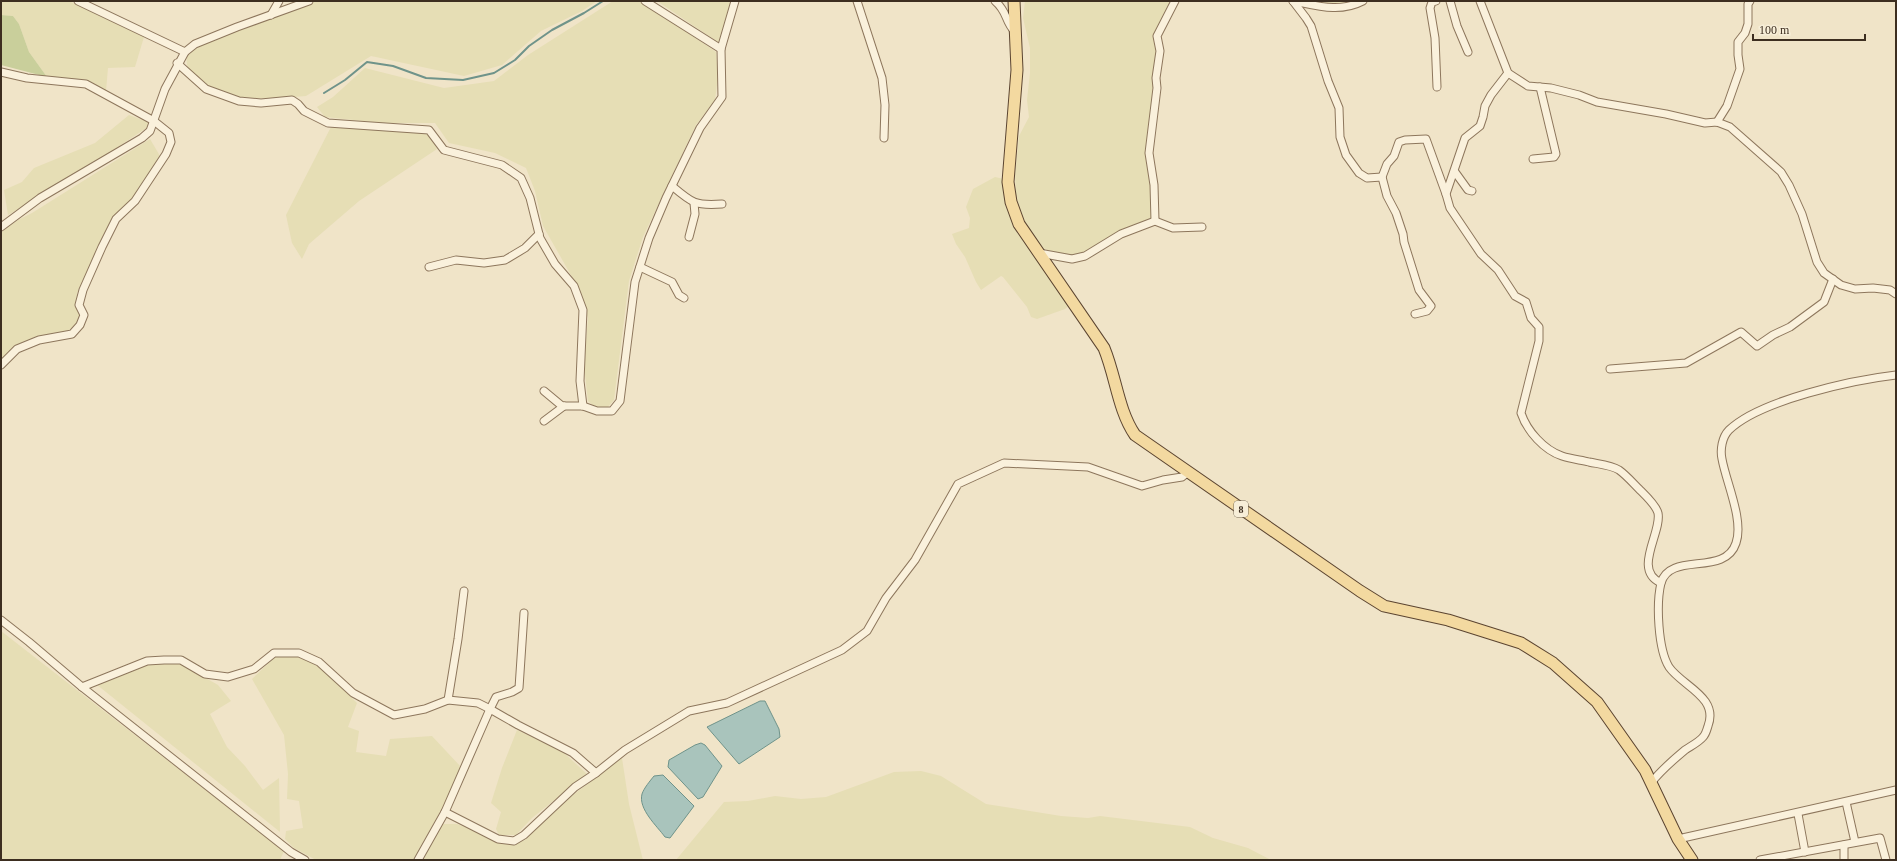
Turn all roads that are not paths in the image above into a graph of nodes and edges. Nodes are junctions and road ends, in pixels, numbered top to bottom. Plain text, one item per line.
1 (78, 1) edge
2 (279, 1) edge
3 (309, 1) edge
4 (645, 1) edge
5 (735, 1) edge
6 (857, 1) edge
7 (995, 1) edge
8 (1014, 1) edge
9 (1175, 1) edge
10 (1293, 1) edge
11 (1363, 1) edge
12 (1436, 1) edge
13 (1450, 1) edge
14 (1480, 1) edge
15 (1750, 1) edge
16 (270, 15) junction
17 (1016, 32) junction
18 (721, 49) junction
19 (185, 52) junction
20 (1468, 52) dead end
21 (177, 63) junction
22 (1, 72) edge
23 (1508, 73) junction
24 (1437, 87) dead end
25 (1540, 87) junction
26 (154, 121) junction
27 (1717, 122) junction
28 (884, 138) dead end
29 (1532, 159) dead end
30 (1455, 172) junction
31 (1382, 177) junction
32 (672, 186) junction
33 (1472, 191) dead end
34 (1446, 194) junction
35 (694, 203) junction
36 (722, 204) dead end
37 (1155, 221) junction
38 (1, 227) edge
39 (1202, 227) dead end
40 (539, 234) junction
41 (689, 237) dead end
42 (1039, 253) junction
43 (429, 267) dead end
44 (640, 267) junction
45 (1833, 279) junction
46 (1896, 294) edge
47 (684, 298) dead end
48 (1415, 314) dead end
49 (1, 365) edge
50 (1610, 369) dead end
51 (1896, 375) edge
52 (544, 391) dead end
53 (564, 406) junction
54 (583, 406) junction
55 (544, 421) dead end
56 (1188, 472) junction
57 (1661, 583) junction
58 (464, 591) dead end
59 (524, 613) dead end
60 (1, 620) edge
61 (82, 687) junction
62 (448, 700) junction
63 (490, 709) junction
64 (596, 774) junction
65 (1651, 783) junction
66 (1896, 790) edge
67 (1846, 802) junction
68 (445, 812) junction
69 (1798, 814) junction
70 (1678, 839) junction
71 (1855, 842) junction
72 (1844, 844) junction
73 (1805, 852) junction
74 (304, 860) edge
75 (418, 860) edge
76 (1692, 860) edge
77 (1760, 860) edge
78 (1844, 860) edge
79 (1886, 860) edge

1 - 19 street
2 - 16 street
3 - 16 street
4 - 18 street
5 - 18 street
6 - 28 street
7 - 17 street
8 - 17 main road, 8
9 - 37 street
10 - 11 street
10 - 31 street
12 - 24 street
13 - 20 street
14 - 23 street
15 - 27 street
16 - 19 street
17 - 42 main road, 8
18 - 32 street
19 - 21 street
21 - 26 street
21 - 40 street
22 - 26 street
23 - 25 street
23 - 30 street
25 - 27 street
25 - 29 street
26 - 38 street
26 - 49 street
27 - 45 street
30 - 33 street
30 - 34 street
31 - 34 street
31 - 48 street
32 - 35 street
32 - 44 street
34 - 57 street
35 - 36 street
35 - 41 street
37 - 39 street
37 - 42 street
40 - 43 street
40 - 54 street
42 - 56 main road, 8
44 - 47 street
44 - 54 street
45 - 46 street
45 - 50 street
51 - 57 street
52 - 53 street
53 - 54 street
53 - 55 street
56 - 64 street
56 - 65 main road, 8
57 - 65 street
58 - 62 street
59 - 63 street
60 - 61 street
61 - 62 street
61 - 74 street
62 - 63 street
63 - 64 street
63 - 68 street
64 - 68 street
65 - 70 main road, 8
66 - 67 street
67 - 69 street
67 - 71 street
68 - 75 street
69 - 70 street
69 - 73 street
70 - 76 main road, 8
71 - 72 street
71 - 79 street
72 - 73 street
72 - 78 street
73 - 77 street

